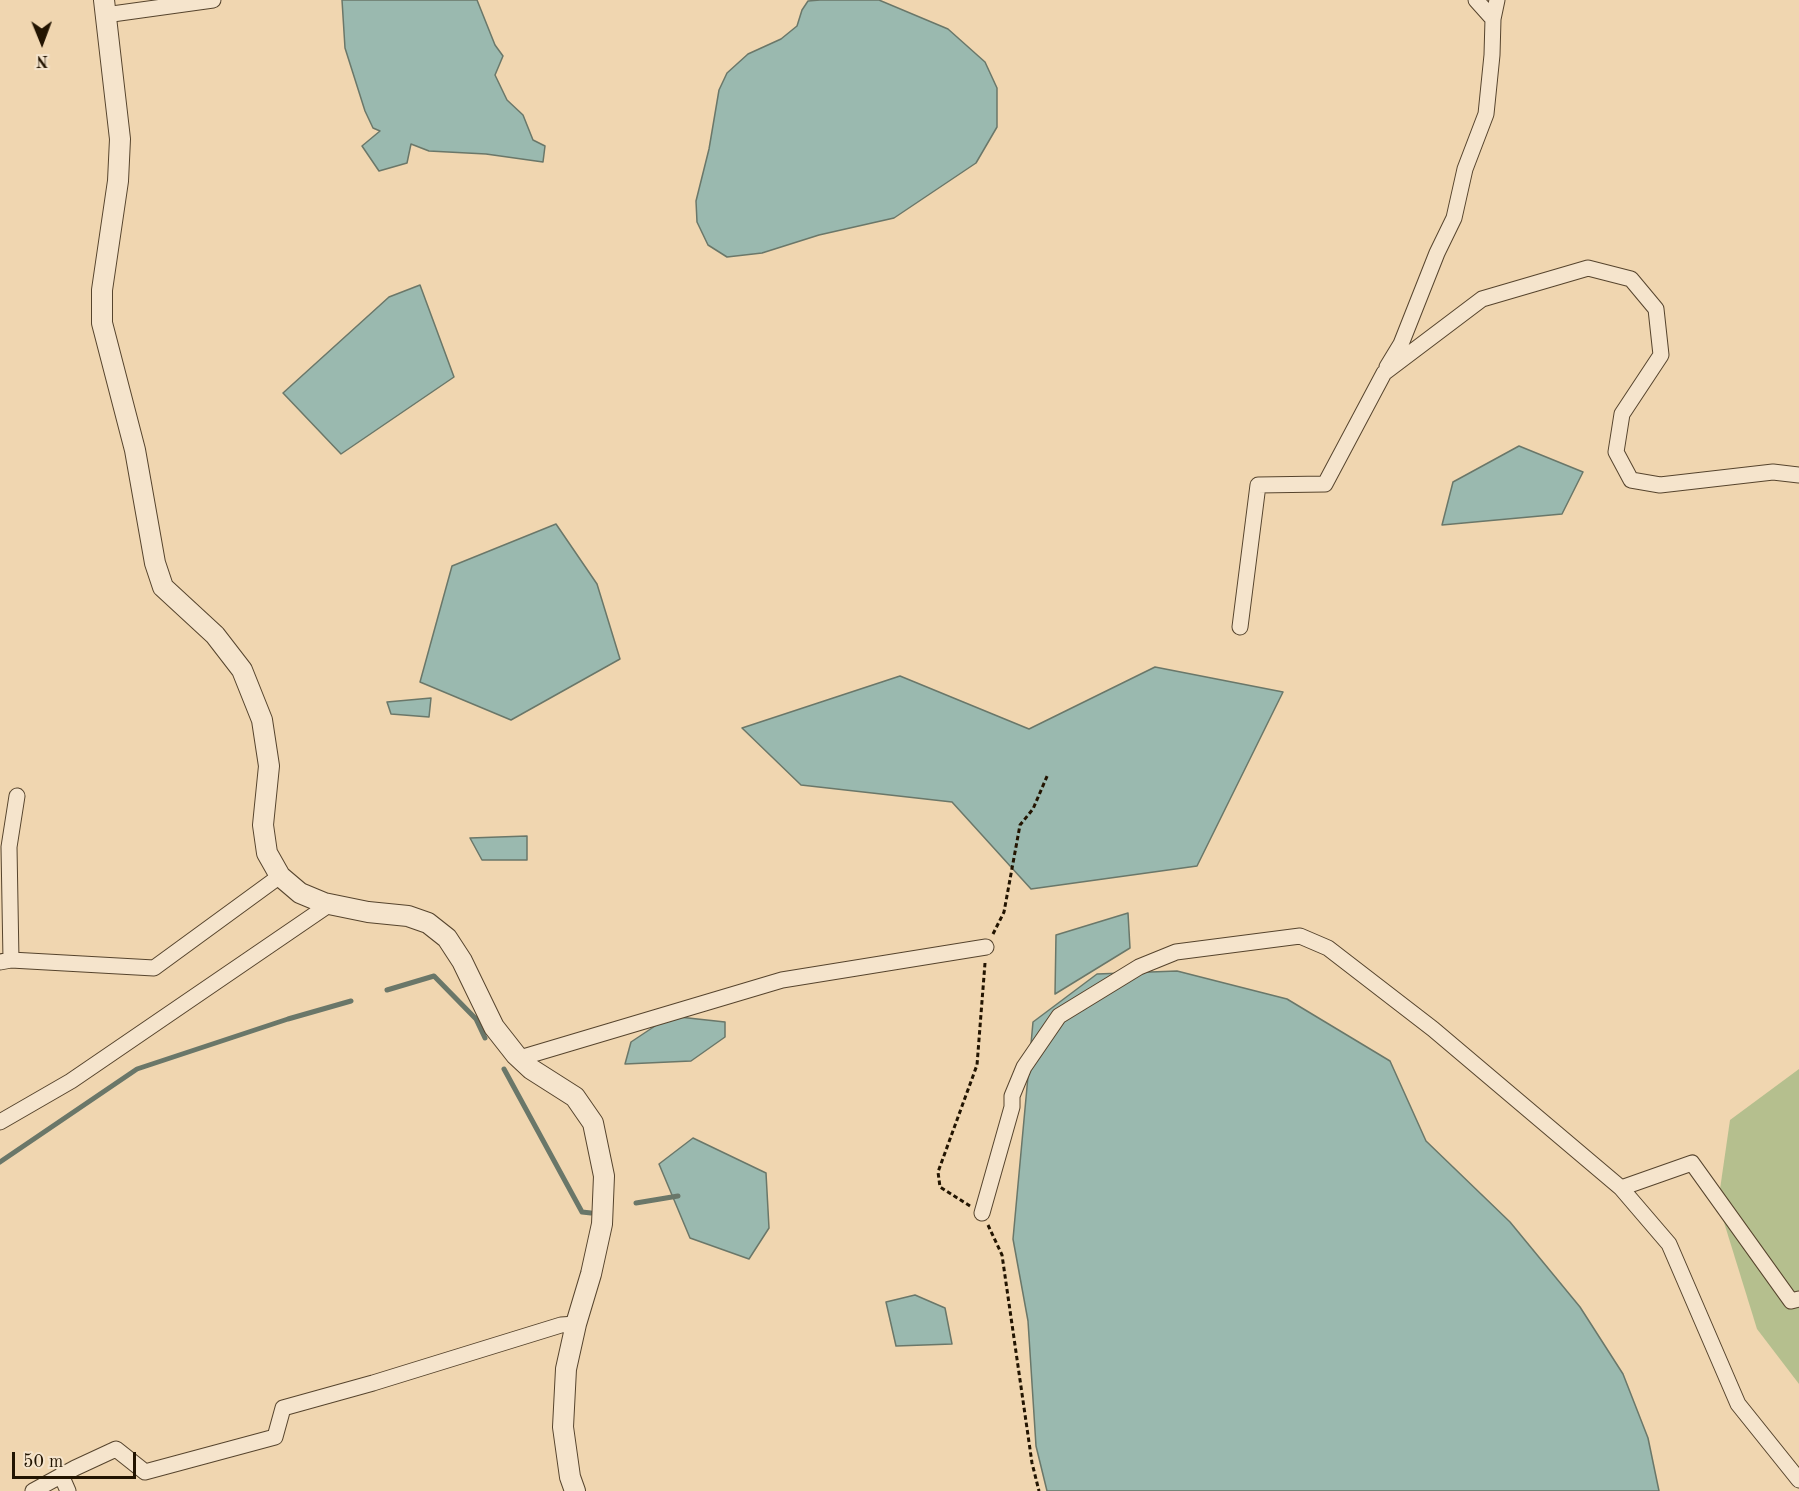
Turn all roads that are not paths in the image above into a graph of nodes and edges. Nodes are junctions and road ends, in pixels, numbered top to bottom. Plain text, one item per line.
1 (213, 0) edge
2 (1476, 0) edge
3 (1497, 0) edge
4 (105, 7) edge
5 (1493, 19) junction
6 (1384, 373) junction
7 (1799, 475) edge
8 (1240, 627) dead end
9 (17, 796) dead end
10 (280, 876) junction
11 (330, 904) junction
12 (986, 947) dead end
13 (5, 961) edge
14 (520, 1058) junction
15 (0, 1122) edge
16 (1622, 1188) junction
17 (982, 1214) dead end
18 (1799, 1299) edge
19 (576, 1324) junction
20 (61, 1475) junction
21 (1799, 1480) edge
22 (33, 1491) edge
23 (68, 1491) edge
24 (576, 1491) edge

1 - 4 street
2 - 5 street
3 - 5 street
4 - 10 street
5 - 6 street
6 - 7 street
6 - 8 street
9 - 13 street
10 - 11 street
10 - 13 street
11 - 14 street
11 - 15 street
12 - 14 street
14 - 19 street
16 - 17 street
16 - 18 street
16 - 21 street
19 - 20 street
19 - 24 street
20 - 22 street
20 - 23 street

